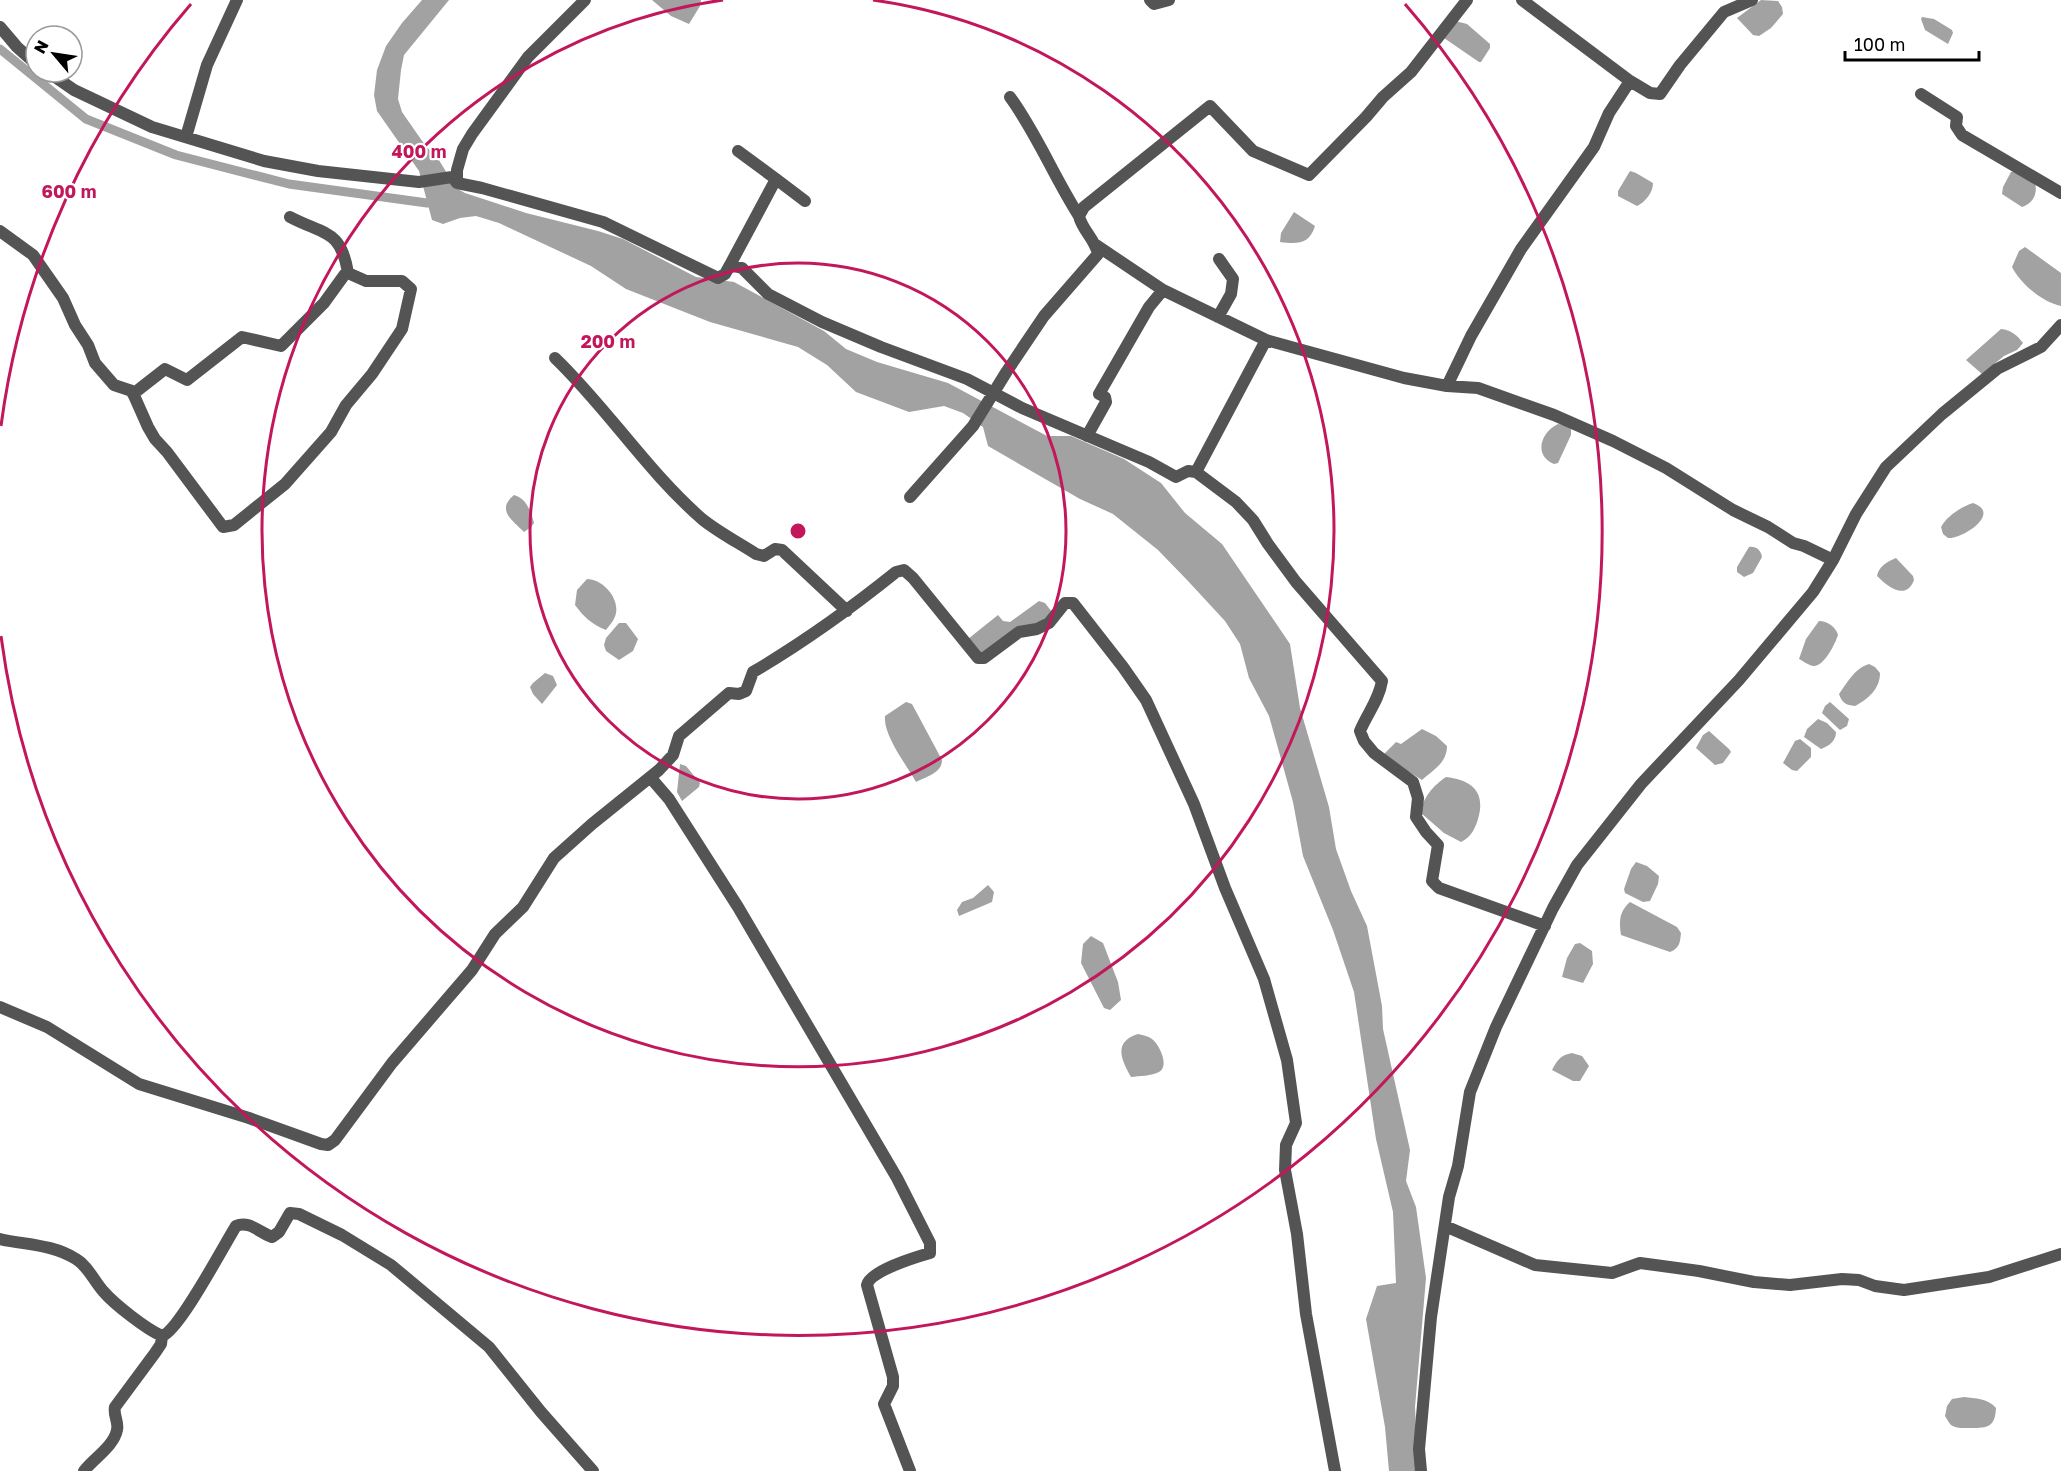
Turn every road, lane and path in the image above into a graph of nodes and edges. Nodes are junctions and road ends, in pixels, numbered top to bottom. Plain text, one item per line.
1 (237, 0) edge
2 (585, 0) edge
3 (1150, 0) edge
4 (1169, 0) edge
5 (1467, 0) edge
6 (1522, 0) edge
7 (1752, 0) edge
8 (0, 27) edge
9 (24, 53) edge
10 (1630, 81) junction
11 (65, 84) edge
12 (1921, 94) dead end
13 (1010, 98) dead end
14 (186, 137) junction
15 (738, 151) dead end
16 (776, 179) junction
17 (454, 180) junction
18 (2061, 194) edge
19 (805, 201) dead end
20 (1079, 216) junction
21 (290, 217) dead end
22 (0, 231) edge
23 (1096, 245) junction
24 (1219, 259) dead end
25 (730, 265) junction
26 (348, 273) junction
27 (1163, 290) junction
28 (1218, 317) junction
29 (2061, 325) edge
30 (1266, 340) junction
31 (555, 358) dead end
32 (1447, 386) junction
33 (133, 394) junction
34 (992, 396) junction
35 (1087, 436) junction
36 (1196, 472) junction
37 (910, 497) dead end
38 (1833, 560) junction
39 (847, 611) junction
40 (650, 777) junction
41 (1545, 926) junction
42 (0, 1006) edge
43 (1445, 1226) junction
44 (0, 1239) edge
45 (2061, 1254) edge
46 (162, 1336) junction
47 (84, 1471) edge
48 (593, 1471) edge
49 (910, 1471) edge
50 (1335, 1471) edge
51 (1421, 1471) edge

1 - 14 street
2 - 17 street
3 - 4 street
5 - 20 street
6 - 10 street
7 - 10 street
8 - 9 street
10 - 32 street
11 - 14 street
12 - 18 street
13 - 20 street
14 - 17 street
15 - 16 street
16 - 19 street
16 - 25 street
17 - 25 street
20 - 23 street
21 - 26 street
22 - 33 street
23 - 27 street
23 - 34 street
24 - 28 street
25 - 34 street
26 - 33 street
26 - 33 street
27 - 28 street
27 - 35 street
28 - 30 street
29 - 38 street
30 - 32 street
30 - 36 street
31 - 39 street
32 - 38 street
34 - 35 street
34 - 37 street
35 - 36 street
36 - 41 street
38 - 41 street
39 - 40 street
39 - 50 street
40 - 42 street
40 - 49 street
41 - 43 street
43 - 45 street
43 - 51 street
44 - 46 street
46 - 47 street
46 - 48 street

